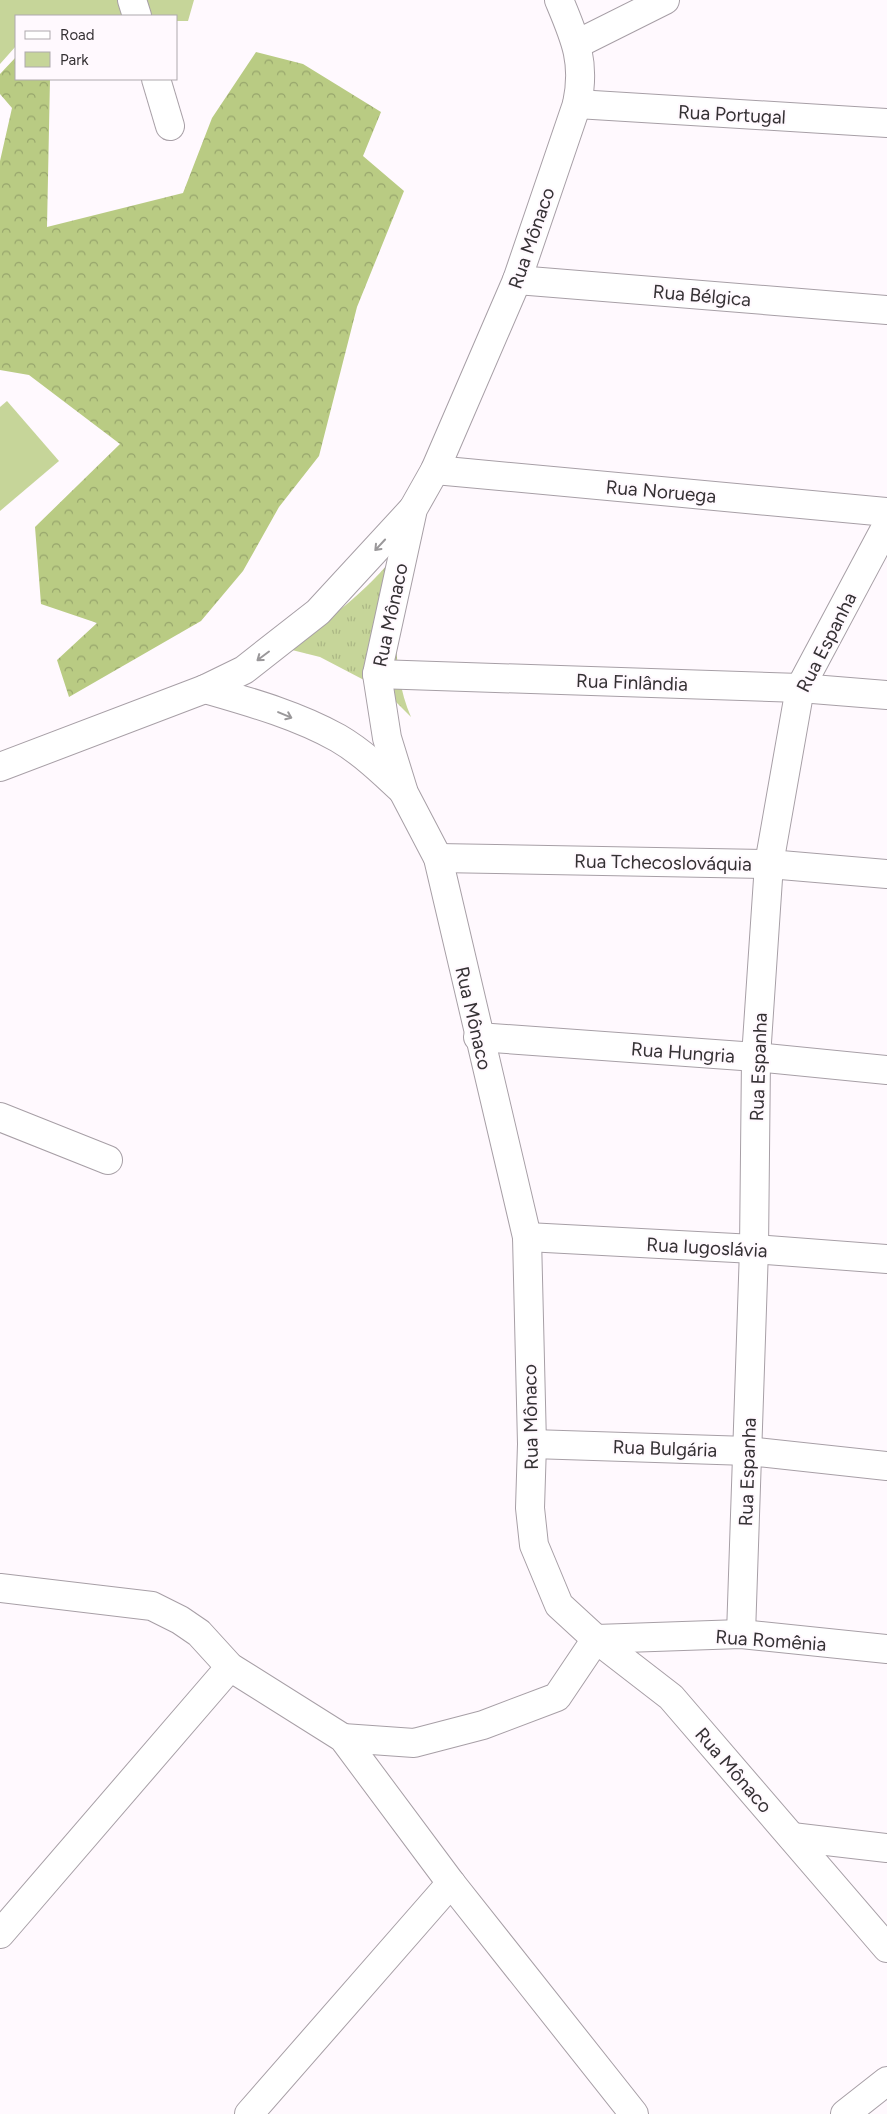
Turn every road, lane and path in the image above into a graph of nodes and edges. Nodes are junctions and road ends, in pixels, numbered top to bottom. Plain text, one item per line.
1 (132, 0) edge
2 (559, 0) edge
3 (665, 0) edge
4 (137, 15) edge
5 (577, 44) junction
6 (156, 80) edge
7 (577, 104) junction
8 (887, 123) edge
9 (170, 126) dead end
10 (517, 280) junction
11 (887, 310) edge
12 (435, 470) junction
13 (413, 509) junction
14 (887, 512) edge
15 (887, 525) edge
16 (377, 674) junction
17 (205, 688) junction
18 (800, 688) junction
19 (887, 694) edge
20 (0, 767) edge
21 (404, 793) junction
22 (438, 858) junction
23 (769, 864) junction
24 (887, 874) edge
25 (478, 1037) junction
26 (756, 1057) junction
27 (887, 1070) edge
28 (0, 1117) edge
29 (108, 1160) dead end
30 (526, 1237) junction
31 (754, 1249) junction
32 (887, 1259) edge
33 (532, 1444) junction
34 (748, 1451) junction
35 (887, 1466) edge
36 (0, 1588) edge
37 (741, 1634) junction
38 (596, 1639) junction
39 (887, 1649) edge
40 (230, 1667) junction
41 (343, 1738) junction
42 (792, 1837) junction
43 (887, 1848) edge
44 (451, 1883) junction
45 (0, 1934) edge
46 (887, 1948) edge
47 (887, 2081) edge
48 (249, 2114) edge
49 (634, 2114) edge
50 (845, 2114) edge

1 - 4 street
2 - 5 street, Rua Mônaco
3 - 5 street
5 - 7 street, Rua Mônaco
6 - 9 street
7 - 8 street, Rua Portugal
7 - 10 street, Rua Mônaco
10 - 11 street, Rua Bélgica
10 - 12 street, Rua Mônaco
12 - 13 street, Rua Mônaco
12 - 14 street, Rua Noruega
13 - 16 street, Rua Mônaco
13 -> 17 street
15 - 18 street, Rua Espanha
16 - 18 street, Rua Finlândia
16 - 21 street, Rua Mônaco
17 - 20 street
17 -> 21 street
18 - 19 street, Rua Finlândia
18 - 23 street, Rua Espanha
21 - 22 street, Rua Mônaco
22 - 23 street, Rua Tchecoslováquia
22 - 25 street, Rua Mônaco
23 - 24 street, Rua Tchecoslováquia
23 - 26 street, Rua Espanha
25 - 26 street, Rua Hungria
25 - 30 street, Rua Mônaco
26 - 27 street, Rua Hungria
26 - 31 street, Rua Espanha
28 - 29 street
30 - 31 street, Rua Iugoslávia
30 - 33 street, Rua Mônaco
31 - 32 street, Rua Iugoslávia
31 - 34 street, Rua Espanha
33 - 34 street, Rua Bulgária
33 - 38 street, Rua Mônaco
34 - 35 street, Rua Bulgária
34 - 37 street, Rua Espanha
36 - 40 street
37 - 38 street, Rua Romênia
37 - 39 street, Rua Romênia
38 - 41 street
38 - 42 street, Rua Mônaco
40 - 41 street
40 - 45 street
41 - 44 street
42 - 43 street
42 - 46 street, Rua Mônaco
44 - 48 street
44 - 49 street
47 - 50 street

